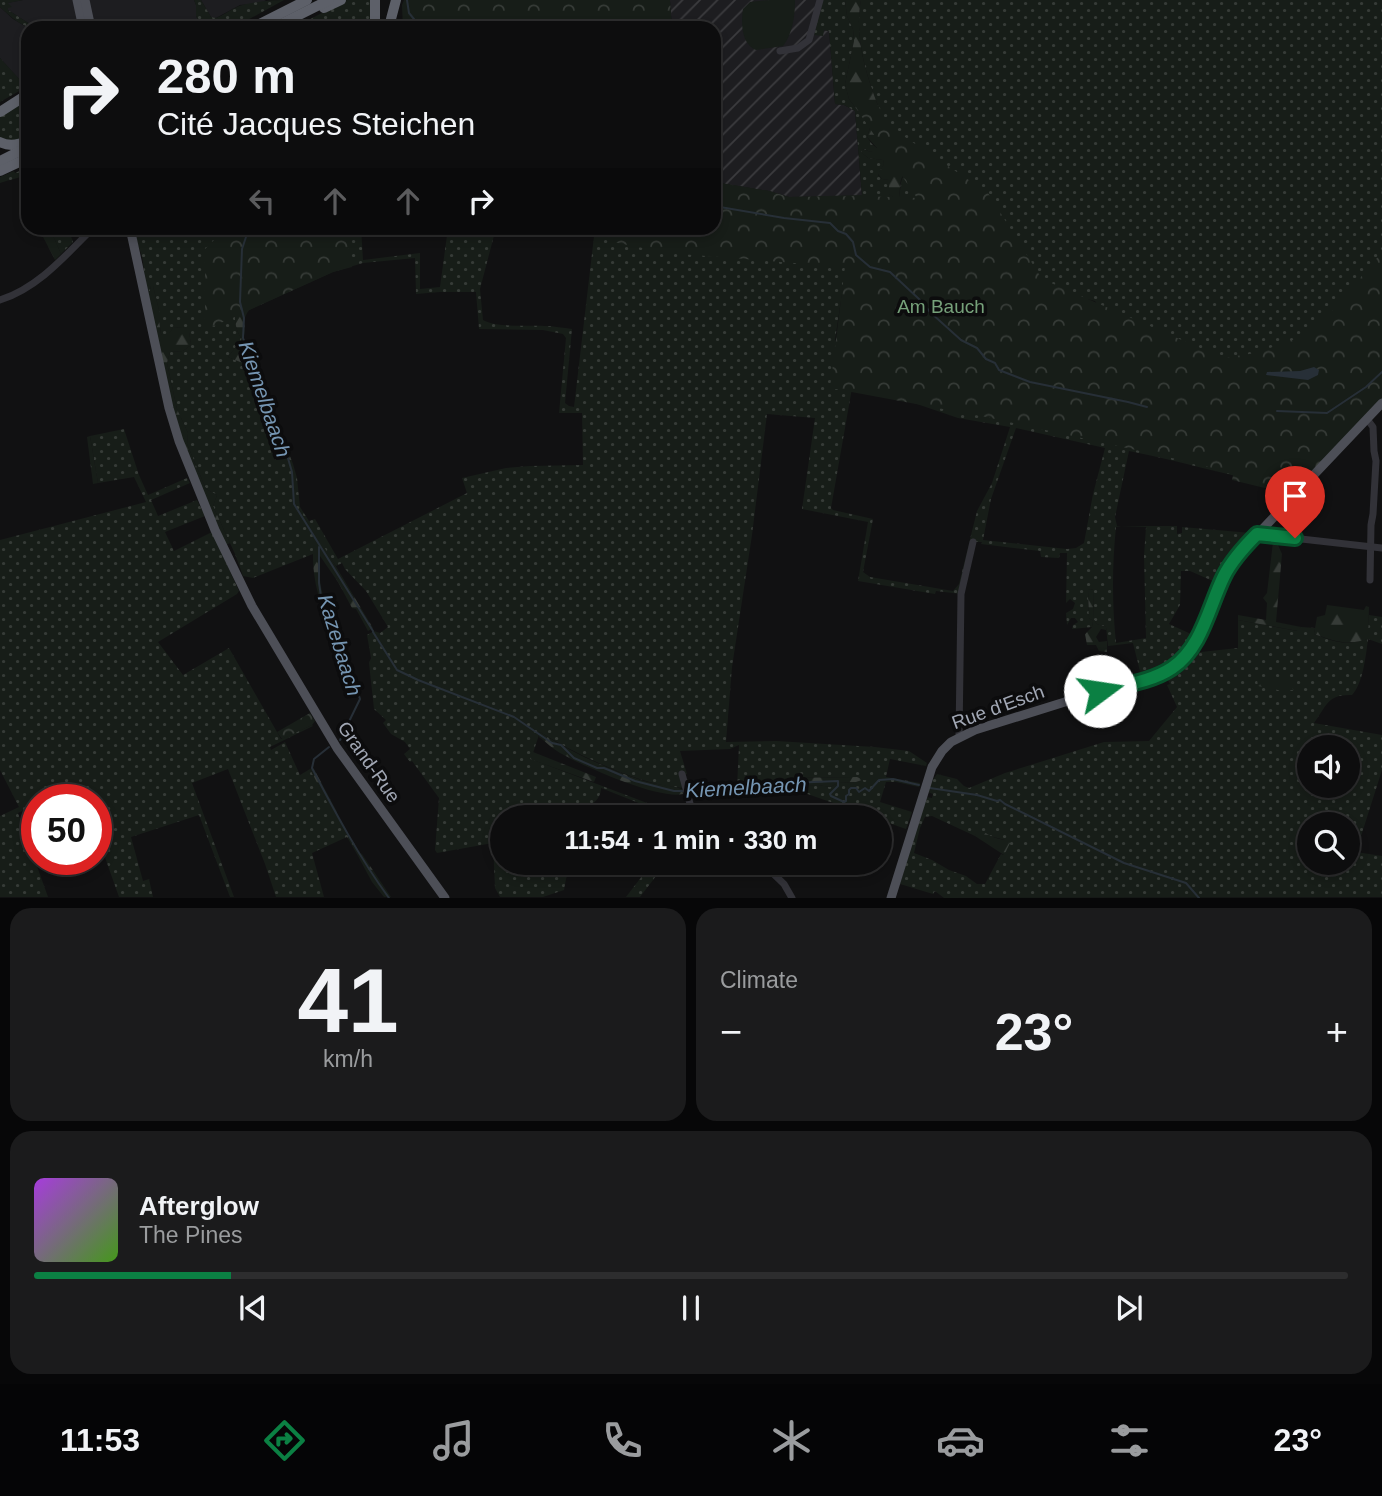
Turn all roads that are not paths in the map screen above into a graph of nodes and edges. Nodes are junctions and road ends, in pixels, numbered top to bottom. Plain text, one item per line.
1 (77, 0) edge
2 (85, 0) edge
3 (292, 0) edge
4 (307, 0) edge
5 (329, 0) edge
6 (341, 0) edge
7 (375, 0) edge
8 (382, 0) edge
9 (396, 0) edge
10 (820, 0) edge
11 (82, 21) edge
12 (90, 21) edge
13 (273, 21) edge
14 (275, 21) edge
15 (279, 21) edge
16 (298, 21) edge
17 (375, 21) edge
18 (382, 21) edge
19 (391, 21) edge
20 (780, 51) dead end
21 (21, 92) edge
22 (21, 98) edge
23 (0, 104) edge
24 (0, 112) edge
25 (0, 142) edge
26 (21, 143) edge
27 (21, 151) edge
28 (0, 161) edge
29 (21, 161) edge
30 (0, 170) edge
31 (86, 235) edge
32 (131, 235) edge
33 (0, 300) edge
34 (1382, 403) edge
35 (1367, 419) junction
36 (1257, 534) junction
37 (972, 542) dead end
38 (1371, 547) junction
39 (1382, 548) edge
40 (1370, 580) dead end
41 (959, 737) junction
42 (682, 774) dead end
43 (690, 805) edge
44 (774, 875) edge
45 (445, 898) edge
46 (792, 898) edge
47 (891, 898) edge

1 - 11 main road
2 - 12 main road
3 - 13 highway
4 - 14 highway
5 - 15 highway
6 - 16 highway
7 - 17 highway
8 - 18 highway
9 - 19 highway
10 - 20 street
21 - 23 highway
22 - 24 highway
25 - 26 highway
27 - 28 highway
29 - 30 highway
31 - 33 street
32 - 45 main road, Grand-Rue
34 - 35 main road, Rue d'Esch
35 - 36 main road, Rue d'Esch
35 - 38 street
36 - 38 street
36 - 41 main road, Rue d'Esch
37 - 41 street
38 - 39 street
38 - 40 street
41 - 47 main road, Rue d'Esch
42 - 43 street
44 - 46 street

